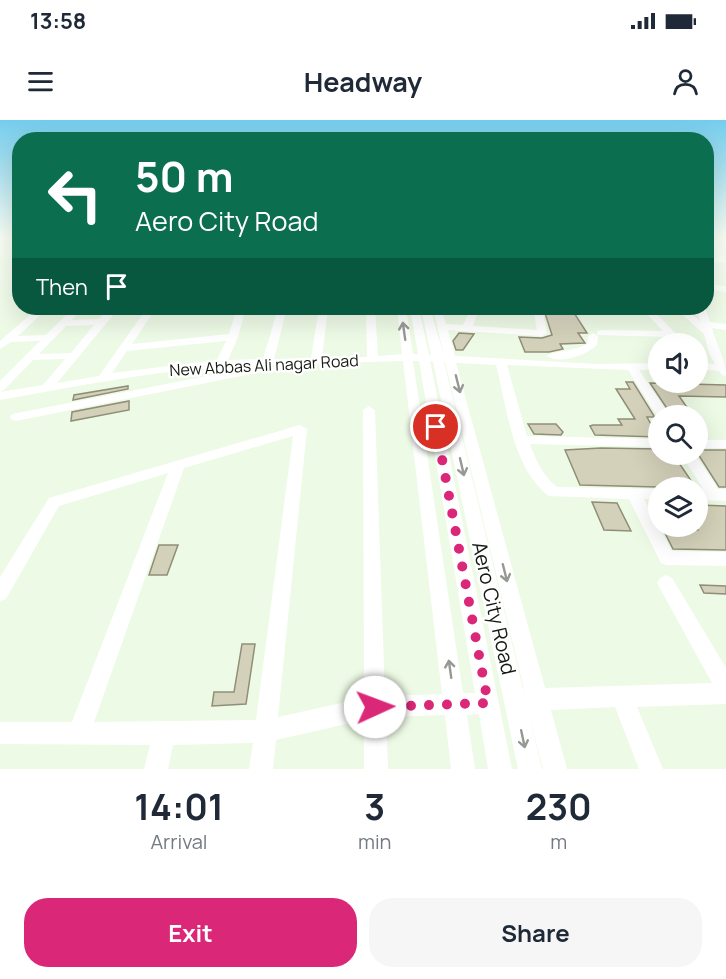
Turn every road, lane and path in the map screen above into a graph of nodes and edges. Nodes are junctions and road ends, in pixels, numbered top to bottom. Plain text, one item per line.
1 (35, 315) edge
2 (71, 315) edge
3 (108, 315) edge
4 (146, 315) edge
5 (240, 315) edge
6 (280, 315) edge
7 (322, 315) edge
8 (370, 315) edge
9 (406, 315) edge
10 (418, 315) edge
11 (427, 315) edge
12 (439, 315) edge
13 (472, 315) edge
14 (539, 315) edge
15 (653, 315) edge
16 (688, 315) edge
17 (703, 315) edge
18 (103, 322) junction
19 (63, 323) junction
20 (706, 324) junction
21 (443, 327) junction
22 (726, 327) edge
23 (466, 330) junction
24 (671, 333) edge
25 (648, 334) edge
26 (711, 335) junction
27 (233, 337) junction
28 (48, 338) junction
29 (4, 342) edge
30 (122, 348) junction
31 (74, 356) junction
32 (31, 357) junction
33 (434, 357) junction
34 (373, 360) junction
35 (500, 360) junction
36 (316, 361) junction
37 (268, 362) junction
38 (221, 363) junction
39 (648, 366) edge
40 (708, 366) edge
41 (632, 367) junction
42 (724, 369) edge
43 (102, 378) junction
44 (0, 388) edge
45 (46, 389) junction
46 (0, 396) edge
47 (657, 405) edge
48 (369, 410) dead end
49 (16, 417) dead end
50 (523, 440) junction
51 (648, 443) edge
52 (708, 444) edge
53 (726, 444) edge
54 (697, 465) edge
55 (178, 466) junction
56 (634, 494) junction
57 (648, 494) edge
58 (720, 495) edge
59 (726, 559) edge
60 (666, 583) dead end
61 (0, 593) edge
62 (726, 690) edge
63 (622, 697) junction
64 (515, 700) junction
65 (537, 700) junction
66 (488, 703) junction
67 (455, 704) junction
68 (375, 707) junction
69 (266, 731) junction
70 (0, 733) edge
71 (79, 734) junction
72 (164, 735) junction
73 (156, 769) edge
74 (261, 769) edge
75 (376, 769) edge
76 (464, 769) edge
77 (500, 769) edge
78 (530, 769) edge
79 (555, 769) edge
80 (651, 769) edge

1 - 29 street
2 - 19 street
3 - 18 street
4 - 30 street
5 - 27 street
6 - 37 street
7 - 36 street
8 - 34 street
33 -> 9 street
10 - 33 street, Aero City Road
11 - 33 street, Aero City Road
12 - 21 street
13 - 23 street
14 - 23 street
15 - 24 street
16 - 26 street
17 - 20 street
18 - 19 street
18 - 31 street
19 - 28 street
20 - 22 street
20 - 26 street
21 - 23 street
21 - 33 street
25 - 33 street
26 - 42 street
27 - 30 street
27 - 38 street
28 - 29 street
28 - 32 street
30 - 43 street
31 - 32 street
31 - 45 street
32 - 44 street
33 - 34 street, New Abbas Ali nagar Road
33 - 35 street
33 -> 64 street, Aero City Road
33 -> 65 street
33 - 66 street, Aero City Road
67 -> 33 street
34 - 36 street, New Abbas Ali nagar Road
35 - 41 street
35 - 50 street
36 - 37 street, New Abbas Ali nagar Road
37 - 38 street, New Abbas Ali nagar Road
37 - 49 street
38 - 43 street, New Abbas Ali nagar Road
39 - 41 street
40 - 42 street
41 - 47 street
43 - 45 street, New Abbas Ali nagar Road
45 - 46 street, New Abbas Ali nagar Road
48 - 68 street
50 - 51 street
50 - 56 street
52 - 53 street
54 - 58 street
55 - 61 street
55 - 69 street
55 - 71 street
56 - 57 street
56 - 59 street
60 - 62 street
62 - 63 street
63 - 65 street
63 - 80 street
64 - 65 street
64 -> 78 street, Aero City Road
65 - 79 street
66 - 67 street
66 - 77 street, Aero City Road
67 - 68 street
67 - 76 street
68 - 69 street
68 - 75 street
69 - 72 street
69 - 74 street
70 - 71 street
71 - 72 street
72 - 73 street

